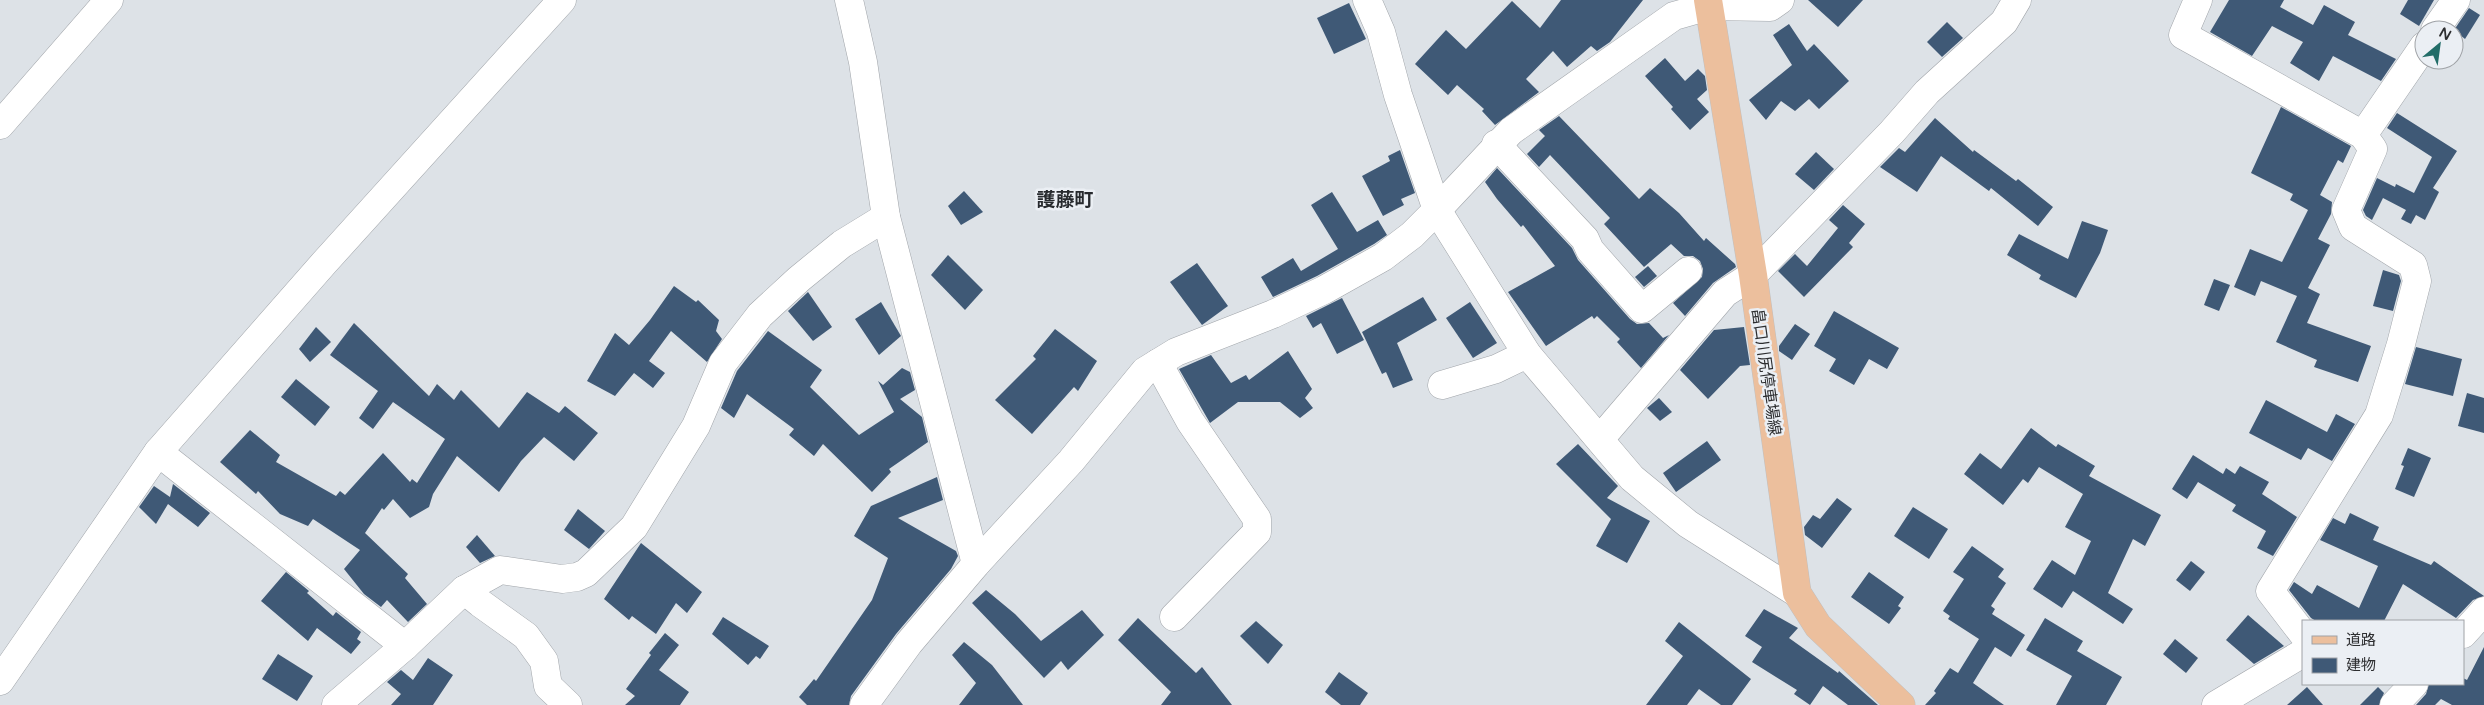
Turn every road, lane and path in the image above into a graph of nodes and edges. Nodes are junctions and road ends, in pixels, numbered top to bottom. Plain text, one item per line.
1 (109, 0) edge
2 (562, 0) edge
3 (849, 0) edge
4 (1367, 0) edge
5 (1780, 0) edge
6 (2017, 0) edge
7 (2198, 0) edge
8 (2456, 0) edge
9 (1708, 3) edge
10 (2442, 20) edge
11 (2414, 61) edge
12 (0, 125) edge
13 (2363, 136) junction
14 (1496, 144) junction
15 (1437, 210) junction
16 (886, 217) junction
17 (1688, 271) dead end
18 (1753, 275) junction
19 (1527, 354) junction
20 (1158, 363) junction
21 (1442, 385) dead end
22 (1600, 439) junction
23 (158, 452) junction
24 (976, 564) junction
25 (464, 590) junction
26 (1797, 593) junction
27 (2484, 611) edge
28 (1174, 617) dead end
29 (2302, 633) edge
30 (2464, 633) edge
31 (405, 646) junction
32 (2302, 654) edge
33 (0, 681) edge
34 (2413, 685) edge
35 (336, 705) edge
36 (568, 705) edge
37 (864, 705) edge
38 (1901, 705) edge
39 (2216, 705) edge
40 (2394, 705) edge

1 - 12 street
2 - 23 street
3 - 16 street
4 - 15 street
5 - 9 street
6 - 18 street
7 - 13 street
8 - 10 street
9 - 14 street
9 - 18 main road, 畠口川尻停車場線
11 - 13 street
13 - 29 street
14 - 15 street
14 - 17 street
15 - 19 street
15 - 20 street
16 - 24 street
16 - 25 street
18 - 22 street
18 - 26 main road, 畠口川尻停車場線
19 - 21 street
19 - 22 street
20 - 24 street
20 - 28 street
22 - 26 street
23 - 31 street
23 - 33 street
24 - 37 street
25 - 31 street
25 - 36 street
26 - 38 main road, 畠口川尻停車場線
27 - 30 street
31 - 35 street
32 - 39 street
34 - 40 street

